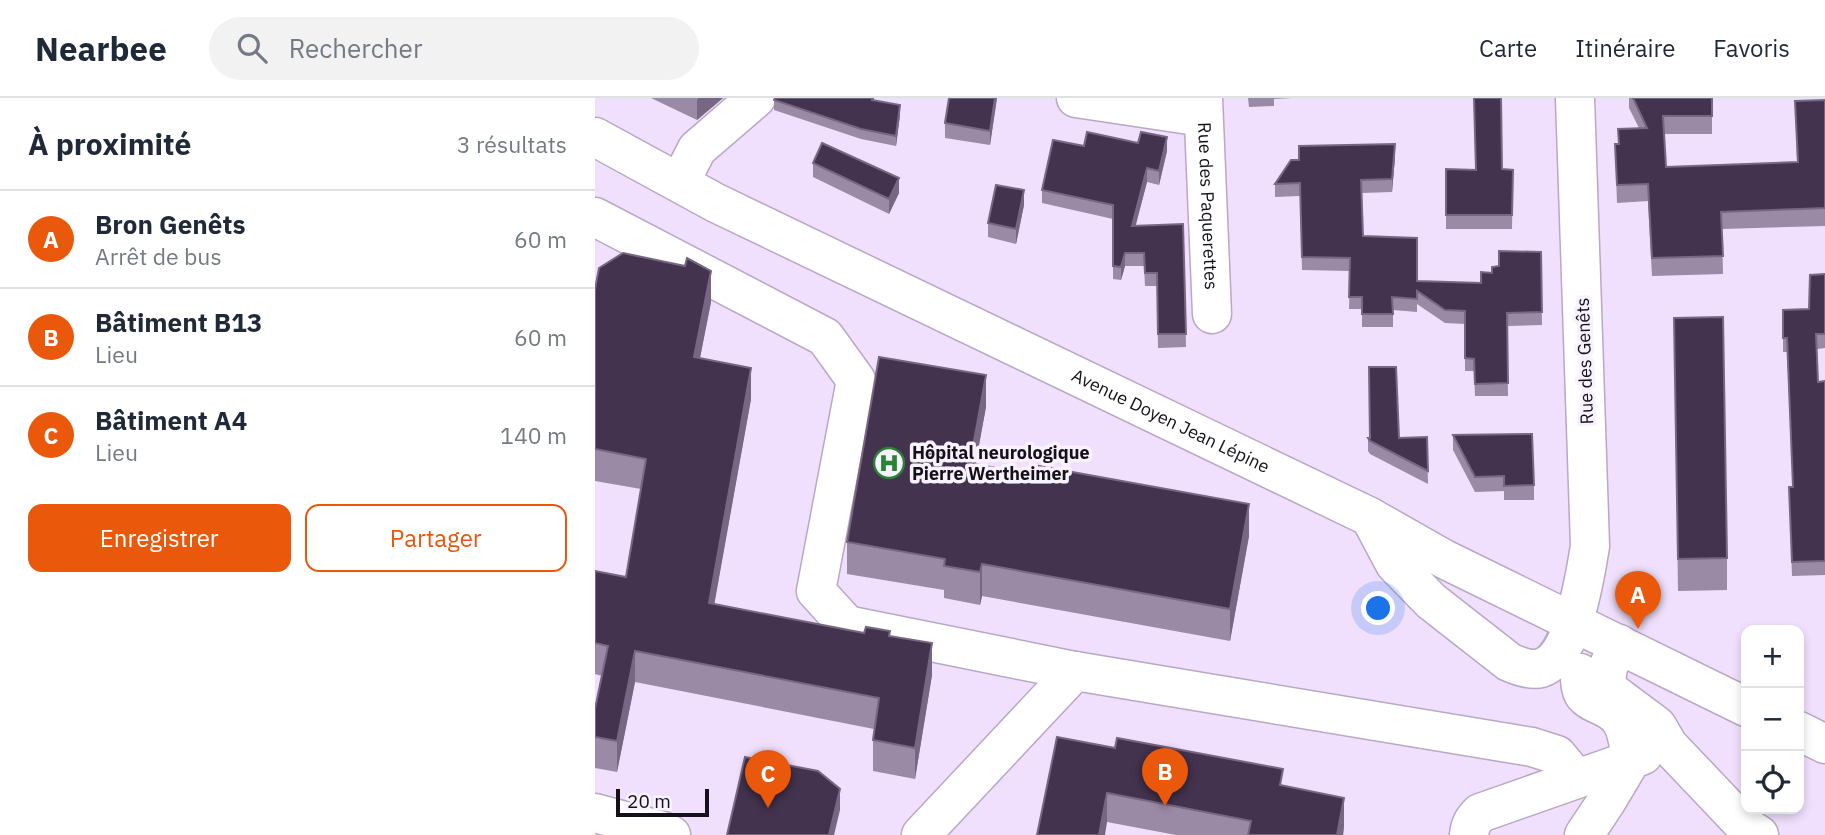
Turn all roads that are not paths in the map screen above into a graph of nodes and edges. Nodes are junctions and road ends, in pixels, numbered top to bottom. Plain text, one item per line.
1 (756, 98) edge
2 (1076, 98) edge
3 (1575, 98) edge
4 (1203, 107) edge
5 (595, 137) edge
6 (680, 182) junction
7 (595, 217) edge
8 (1212, 314) dead end
9 (1370, 517) junction
10 (1573, 623) junction
11 (1619, 645) junction
12 (1075, 671) junction
13 (1580, 673) dead end
14 (1741, 704) edge
15 (1804, 734) edge
16 (1825, 744) edge
17 (1668, 745) junction
18 (1631, 760) junction
19 (1576, 778) junction
20 (595, 813) edge
21 (1752, 830) edge
22 (671, 835) edge
23 (921, 835) edge
24 (1469, 835) edge
25 (1584, 835) edge

1 - 6 street
2 - 4 street
3 - 10 street, Rue des Genêts
4 - 8 street, Rue des Paquerettes
5 - 6 street, Avenue Doyen Jean Lépine
6 - 9 street, Avenue Doyen Jean Lépine
7 - 12 street
9 - 10 street, Avenue Doyen Jean Lépine
9 - 10 street, Rue des Genêts
10 - 11 street, Avenue Doyen Jean Lépine
11 - 14 street, Avenue Doyen Jean Lépine
11 - 17 street
12 - 19 street
12 - 23 street
13 - 18 street
15 - 16 street
17 - 18 street
17 - 21 street
18 - 19 street
18 - 25 street
19 - 24 street
20 - 22 street

